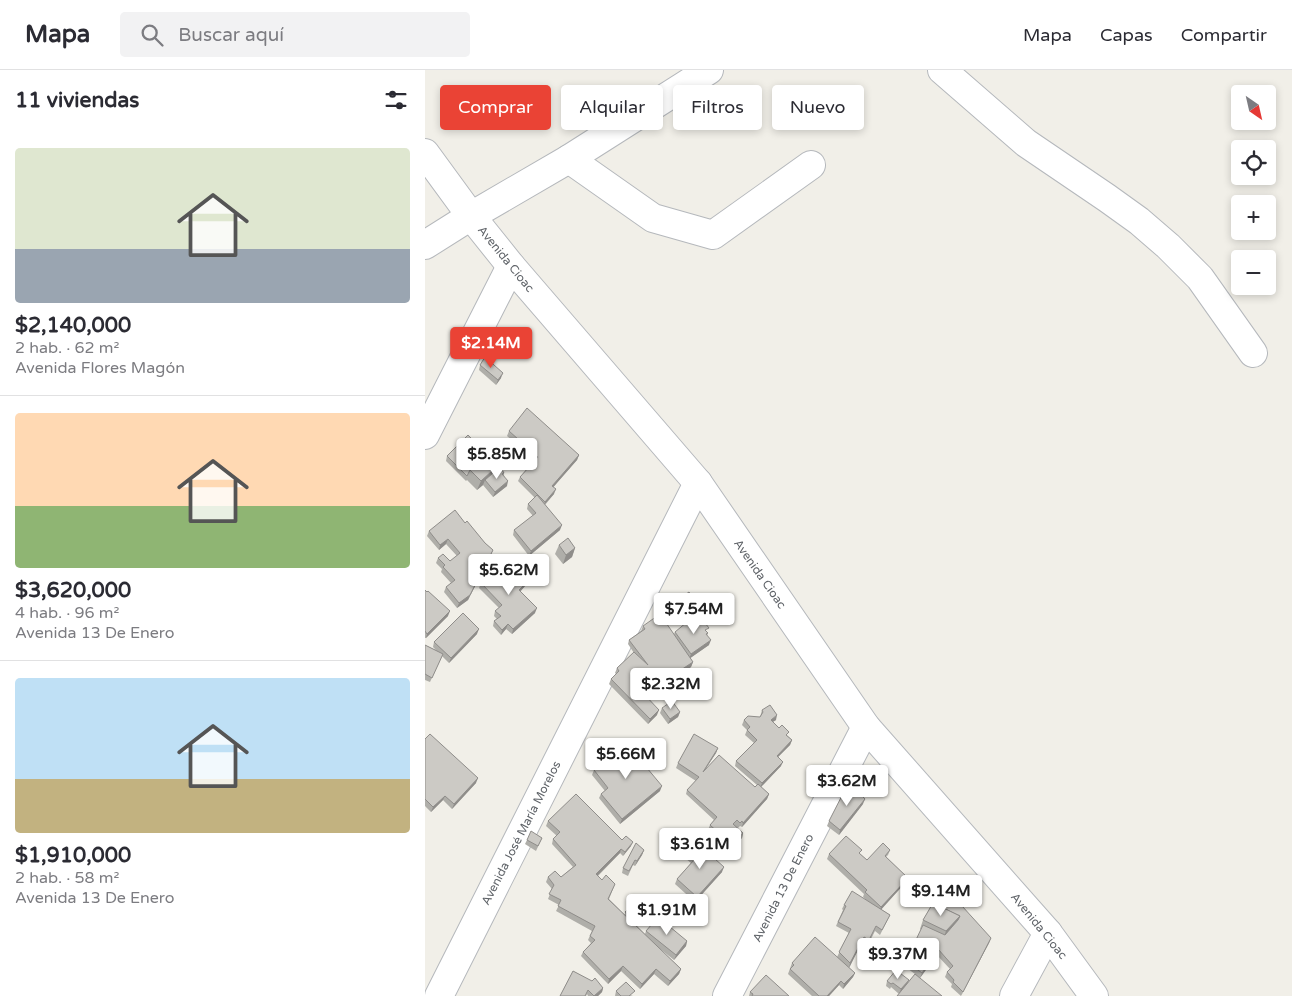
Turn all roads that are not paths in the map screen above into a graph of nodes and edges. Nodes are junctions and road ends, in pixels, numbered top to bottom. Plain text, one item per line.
1 (709, 70) edge
2 (942, 70) edge
3 (425, 152) edge
4 (569, 160) junction
5 (811, 165) dead end
6 (471, 216) junction
7 (425, 245) edge
8 (511, 266) junction
9 (1253, 353) dead end
10 (425, 434) edge
11 (697, 482) junction
12 (866, 727) junction
13 (1048, 933) junction
14 (439, 996) edge
15 (727, 996) edge
16 (1014, 996) edge
17 (1093, 996) edge

1 - 4 street
2 - 9 street
3 - 6 street, Avenida Cioac
4 - 5 street
4 - 6 street
6 - 7 street
6 - 8 street, Avenida Cioac
8 - 10 street
8 - 11 street, Avenida Cioac
11 - 12 street, Avenida Cioac
11 - 14 street, Avenida José María Morelos
12 - 13 street, Avenida Cioac
12 - 15 street, Avenida 13 De Enero
13 - 16 street
13 - 17 street, Avenida Cioac

